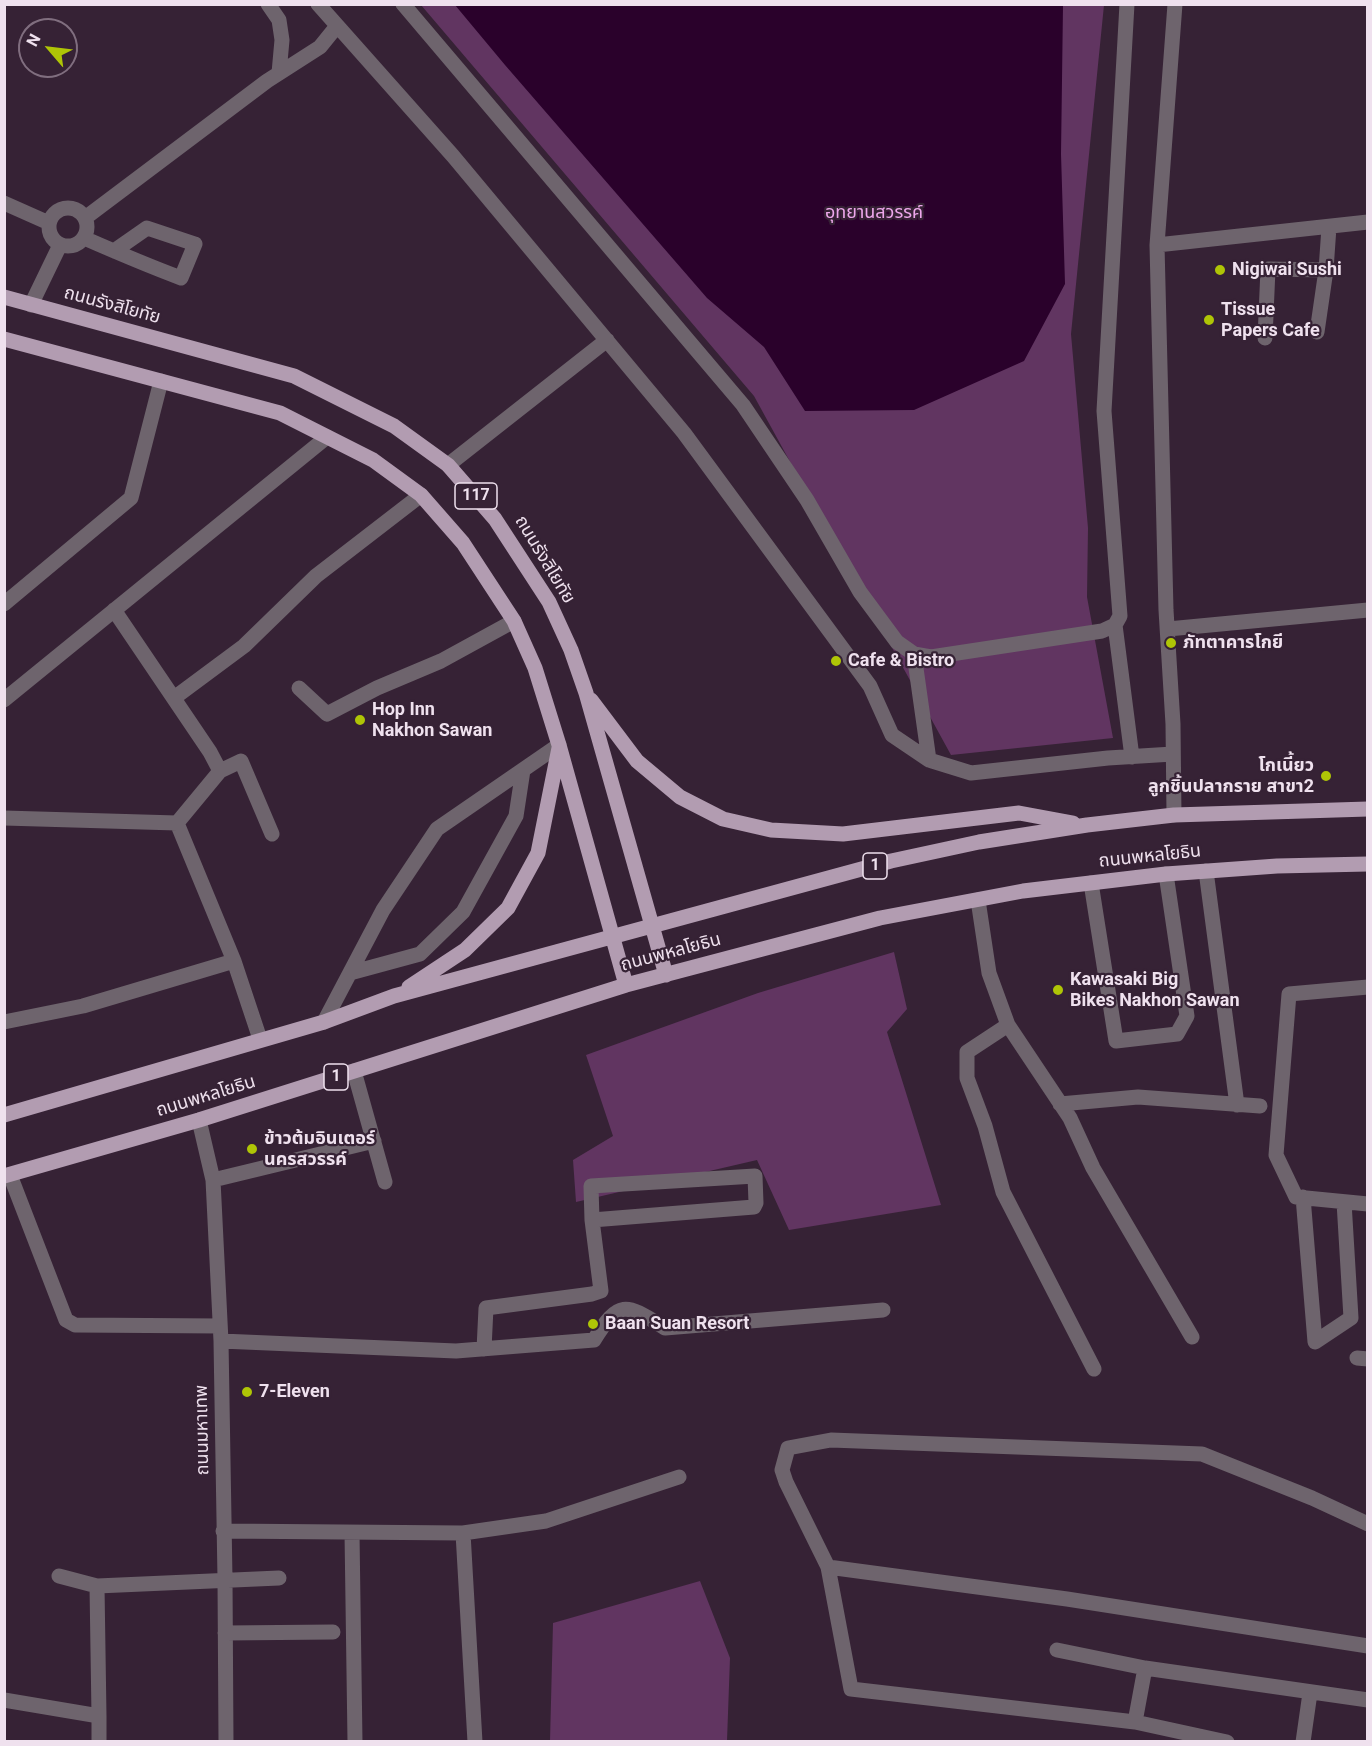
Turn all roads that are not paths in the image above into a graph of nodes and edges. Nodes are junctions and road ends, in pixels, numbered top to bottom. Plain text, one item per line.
1 (268, 4) edge
2 (318, 4) edge
3 (403, 4) edge
4 (1127, 4) edge
5 (1175, 4) edge
6 (337, 26) junction
7 (279, 73) junction
8 (4, 203) edge
9 (85, 218) junction
10 (1368, 222) edge
11 (49, 223) junction
12 (1329, 227) junction
13 (84, 238) junction
14 (60, 245) junction
15 (1157, 245) junction
16 (114, 251) junction
17 (1326, 270) junction
18 (4, 297) edge
19 (32, 305) junction
20 (1317, 332) dead end
21 (1265, 338) dead end
22 (4, 339) edge
23 (607, 340) junction
24 (161, 381) junction
25 (327, 437) junction
26 (448, 465) junction
27 (421, 495) junction
28 (4, 604) edge
29 (114, 610) junction
30 (1368, 610) edge
31 (514, 621) junction
32 (1115, 625) junction
33 (1168, 629) junction
34 (914, 654) junction
35 (299, 688) dead end
36 (586, 693) junction
37 (174, 698) junction
38 (4, 700) edge
39 (560, 745) junction
40 (1173, 754) junction
41 (1132, 757) junction
42 (930, 760) junction
43 (523, 770) junction
44 (220, 771) junction
45 (1368, 810) edge
46 (1174, 815) junction
47 (4, 818) edge
48 (177, 823) junction
49 (1087, 825) junction
50 (272, 834) dead end
51 (1368, 864) edge
52 (1206, 871) junction
53 (1166, 874) junction
54 (1091, 883) junction
55 (978, 900) junction
56 (652, 926) junction
57 (612, 935) junction
58 (234, 961) junction
59 (350, 973) junction
60 (666, 975) junction
61 (626, 985) junction
62 (1368, 987) edge
63 (394, 996) junction
64 (4, 1022) edge
65 (324, 1022) junction
66 (1008, 1025) junction
67 (260, 1039) junction
68 (354, 1071) junction
69 (1060, 1104) junction
70 (1237, 1105) junction
71 (1260, 1106) dead end
72 (4, 1115) edge
73 (199, 1120) junction
74 (374, 1141) junction
75 (7, 1175) edge
76 (213, 1180) junction
77 (385, 1182) dead end
78 (1303, 1197) junction
79 (1344, 1202) junction
80 (1368, 1204) edge
81 (592, 1220) junction
82 (883, 1310) dead end
83 (220, 1334) junction
84 (1192, 1337) dead end
85 (483, 1349) junction
86 (1094, 1369) dead end
87 (679, 1477) dead end
88 (1368, 1524) edge
89 (224, 1531) junction
90 (352, 1533) junction
91 (464, 1533) junction
92 (828, 1567) junction
93 (59, 1576) dead end
94 (279, 1578) dead end
95 (225, 1579) junction
96 (97, 1586) junction
97 (333, 1632) dead end
98 (225, 1634) junction
99 (1368, 1646) edge
100 (1057, 1650) dead end
101 (1145, 1668) junction
102 (1310, 1693) junction
103 (4, 1700) edge
104 (1368, 1700) edge
105 (99, 1716) junction
106 (1135, 1722) junction
107 (99, 1742) edge
108 (226, 1742) edge
109 (355, 1742) edge
110 (475, 1742) edge
111 (1227, 1742) edge
112 (1303, 1742) edge

1 - 7 street
2 - 6 street
3 - 34 street
4 - 32 street
5 - 15 street
6 - 7 street
6 - 23 street
7 - 9 street
8 - 11 street
9 - 11 street
9 - 13 street
10 - 12 street
11 - 14 street
12 - 15 street
12 - 17 street
13 - 14 street
13 - 16 street
14 - 19 street
15 - 33 street
16 - 16 street
17 - 20 street
17 - 21 street
18 - 19 main road, ถนนรังสิโยทัย / 117
19 - 26 main road, ถนนรังสิโยทัย / 117
22 - 24 main road, 117
23 - 26 street
23 - 42 street
24 - 25 main road, 117
24 - 28 street
25 - 27 main road, 117
25 - 29 street
26 - 36 main road, ถนนรังสิโยทัย / 117
27 - 31 main road, 117
27 - 37 street
29 - 37 street
29 - 38 street
30 - 33 street
31 - 35 street
31 - 39 main road, 117
32 - 34 street
32 - 41 street
33 - 40 street
34 - 42 street
36 - 49 main road
36 - 56 main road, ถนนรังสิโยทัย / 117
37 - 44 street
39 - 43 street
39 - 57 main road, 117
39 - 63 main road
40 - 41 street
40 - 46 street
41 - 42 street
43 - 59 street
43 - 59 street
44 - 48 street
44 - 50 street
45 - 46 main road, ถนนพหลโยธิน / 1
46 - 49 main road, ถนนพหลโยธิน / 1
47 - 48 street
48 - 58 street
49 - 56 main road, ถนนพหลโยธิน / 1
51 - 52 main road, ถนนพหลโยธิน / 1
52 - 53 main road, ถนนพหลโยธิน / 1
52 - 70 street
53 - 54 main road, ถนนพหลโยธิน / 1
53 - 54 street
54 - 55 main road, ถนนพหลโยธิน / 1
55 - 60 main road, ถนนพหลโยธิน / 1
55 - 66 street
56 - 57 main road, ถนนพหลโยธิน / 1
56 - 60 main road, ถนนรังสิโยทัย / 117
57 - 61 main road, 117
57 - 63 main road, ถนนพหลโยธิน / 1
58 - 64 street
58 - 67 street
59 - 65 street
60 - 61 main road, ถนนพหลโยธิน / 1
61 - 68 main road, ถนนพหลโยธิน / 1
62 - 78 street
63 - 65 main road, ถนนพหลโยธิน / 1
65 - 67 main road, ถนนพหลโยธิน / 1
66 - 69 street
66 - 86 street
67 - 72 main road, ถนนพหลโยธิน / 1
68 - 73 main road, ถนนพหลโยธิน / 1
68 - 74 street
69 - 70 street
69 - 84 street
70 - 71 street
73 - 75 main road, ถนนพหลโยธิน / 1
73 - 76 street, ถนนมหาเทพ
74 - 76 street
74 - 77 street
75 - 83 street
76 - 83 street, ถนนมหาเทพ
78 - 79 street
78 - 79 street
79 - 80 street
81 - 81 street
81 - 85 street
82 - 85 street
83 - 85 street
83 - 89 street, ถนนมหาเทพ
87 - 91 street
88 - 92 street
89 - 90 street
89 - 95 street, ถนนมหาเทพ
90 - 91 street
90 - 109 street
91 - 110 street
92 - 99 street
92 - 106 street
93 - 96 street
94 - 95 street
95 - 96 street
95 - 98 street, ถนนมหาเทพ
96 - 105 street
97 - 98 street
98 - 108 street, ถนนมหาเทพ
100 - 101 street
101 - 102 street
101 - 106 street
102 - 104 street
102 - 112 street
103 - 105 street
105 - 107 street
106 - 111 street

